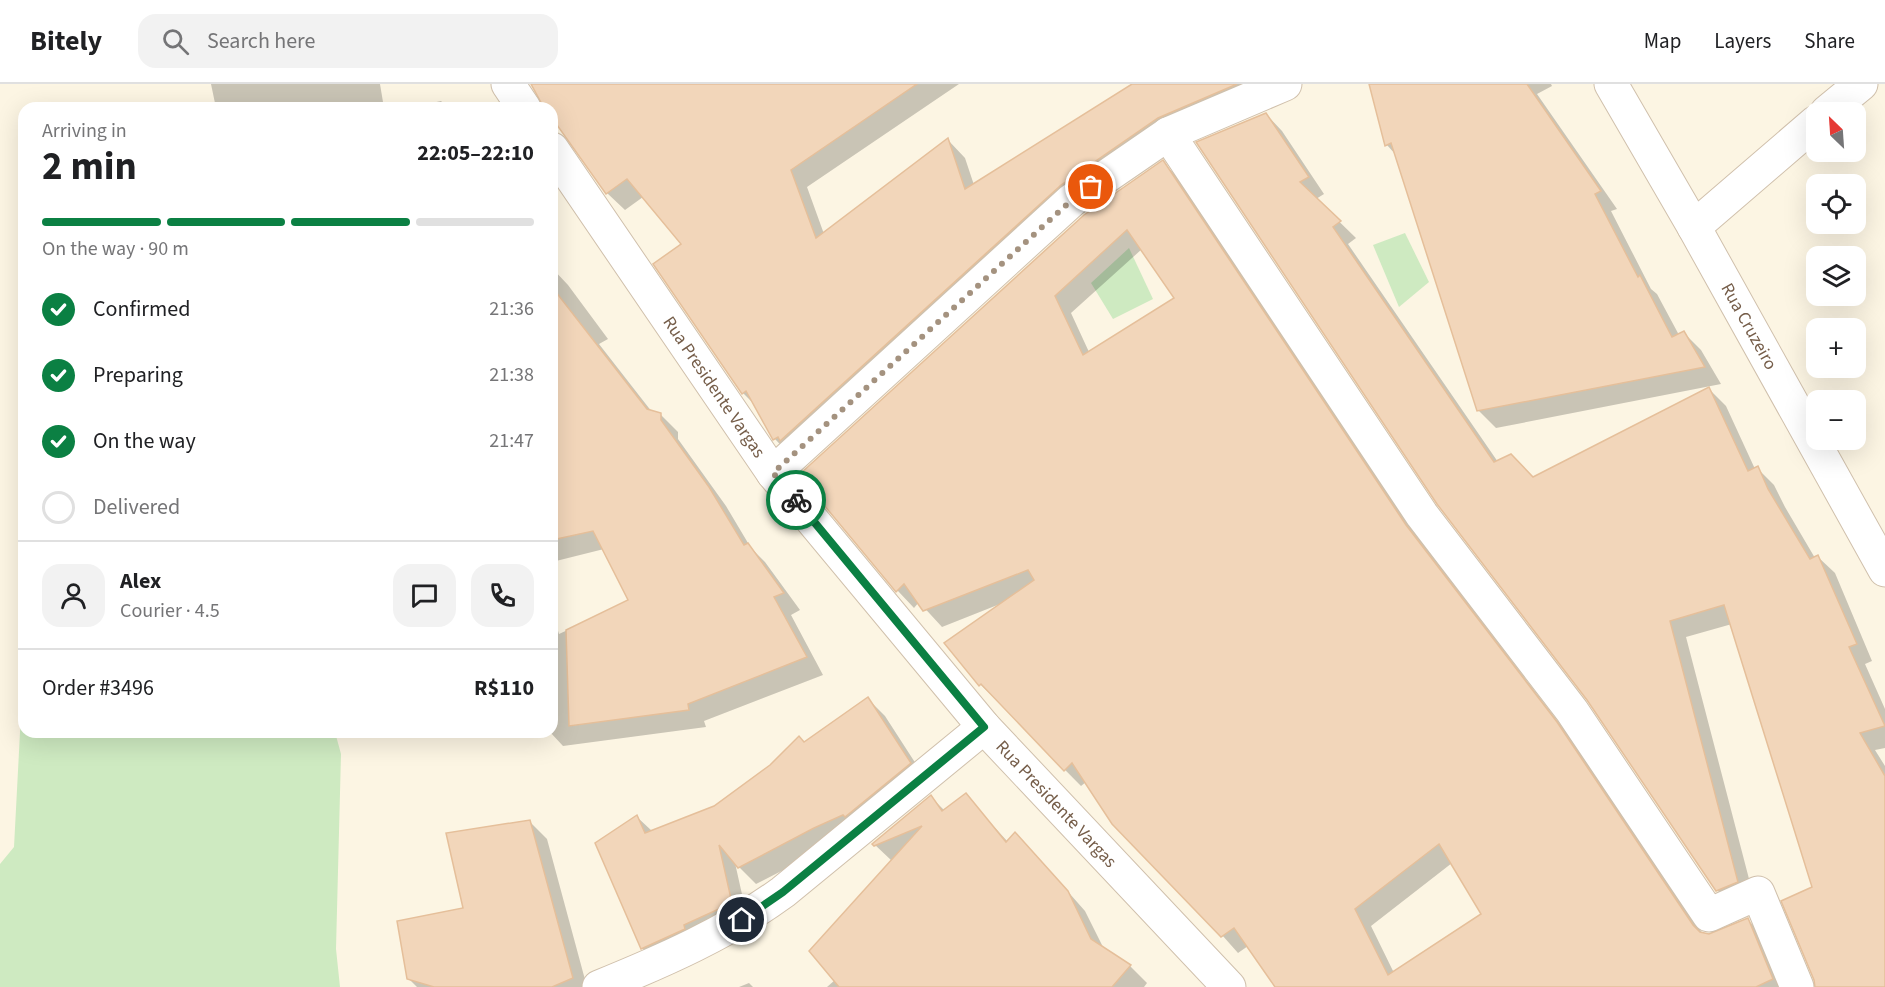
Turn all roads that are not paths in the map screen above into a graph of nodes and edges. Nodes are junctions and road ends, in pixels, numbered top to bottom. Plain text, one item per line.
1 (508, 84) edge
2 (1285, 84) edge
3 (1611, 84) edge
4 (1861, 84) edge
5 (520, 102) edge
6 (1839, 102) edge
7 (1806, 131) edge
8 (1168, 134) junction
9 (558, 158) edge
10 (1694, 227) junction
11 (773, 473) junction
12 (1885, 570) edge
13 (984, 727) junction
14 (605, 986) edge
15 (1229, 987) edge
16 (1797, 987) edge

1 - 5 street
2 - 8 street
3 - 10 street, Rua Cruzeiro
4 - 6 street
7 - 10 street
8 - 11 street
8 - 16 street
9 - 11 street, Rua Presidente Vargas
10 - 12 street, Rua Cruzeiro
11 - 13 street, Rua Presidente Vargas
13 - 14 street
13 - 15 street, Rua Presidente Vargas

